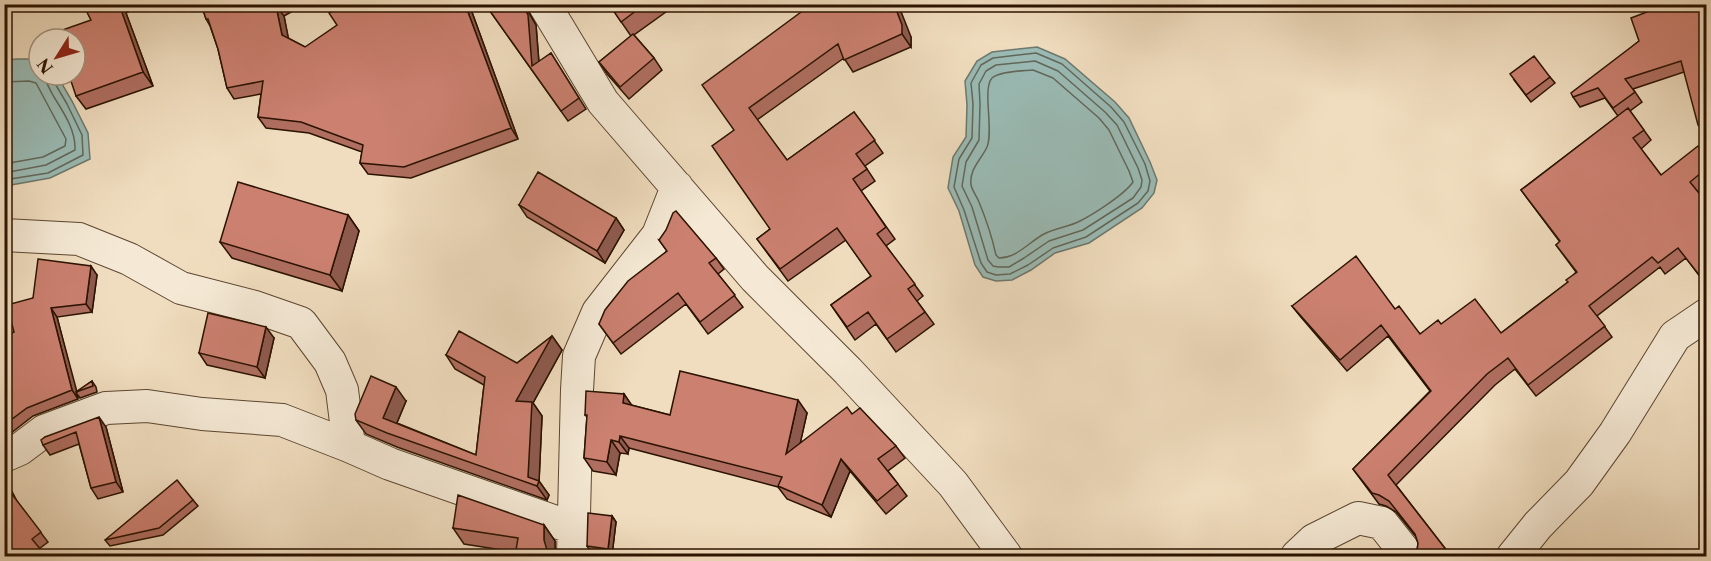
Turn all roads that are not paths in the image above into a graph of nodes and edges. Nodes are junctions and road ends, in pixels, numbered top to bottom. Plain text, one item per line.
1 (544, 4) edge
2 (677, 187) junction
3 (4, 235) edge
4 (1707, 315) edge
5 (349, 446) junction
6 (4, 456) edge
7 (573, 542) edge
8 (1006, 556) edge
9 (1297, 556) edge
10 (1408, 556) edge
11 (1513, 556) edge

1 - 2 street
2 - 7 street
2 - 8 street
3 - 5 street
4 - 11 street
5 - 6 street
5 - 7 street
9 - 10 street

